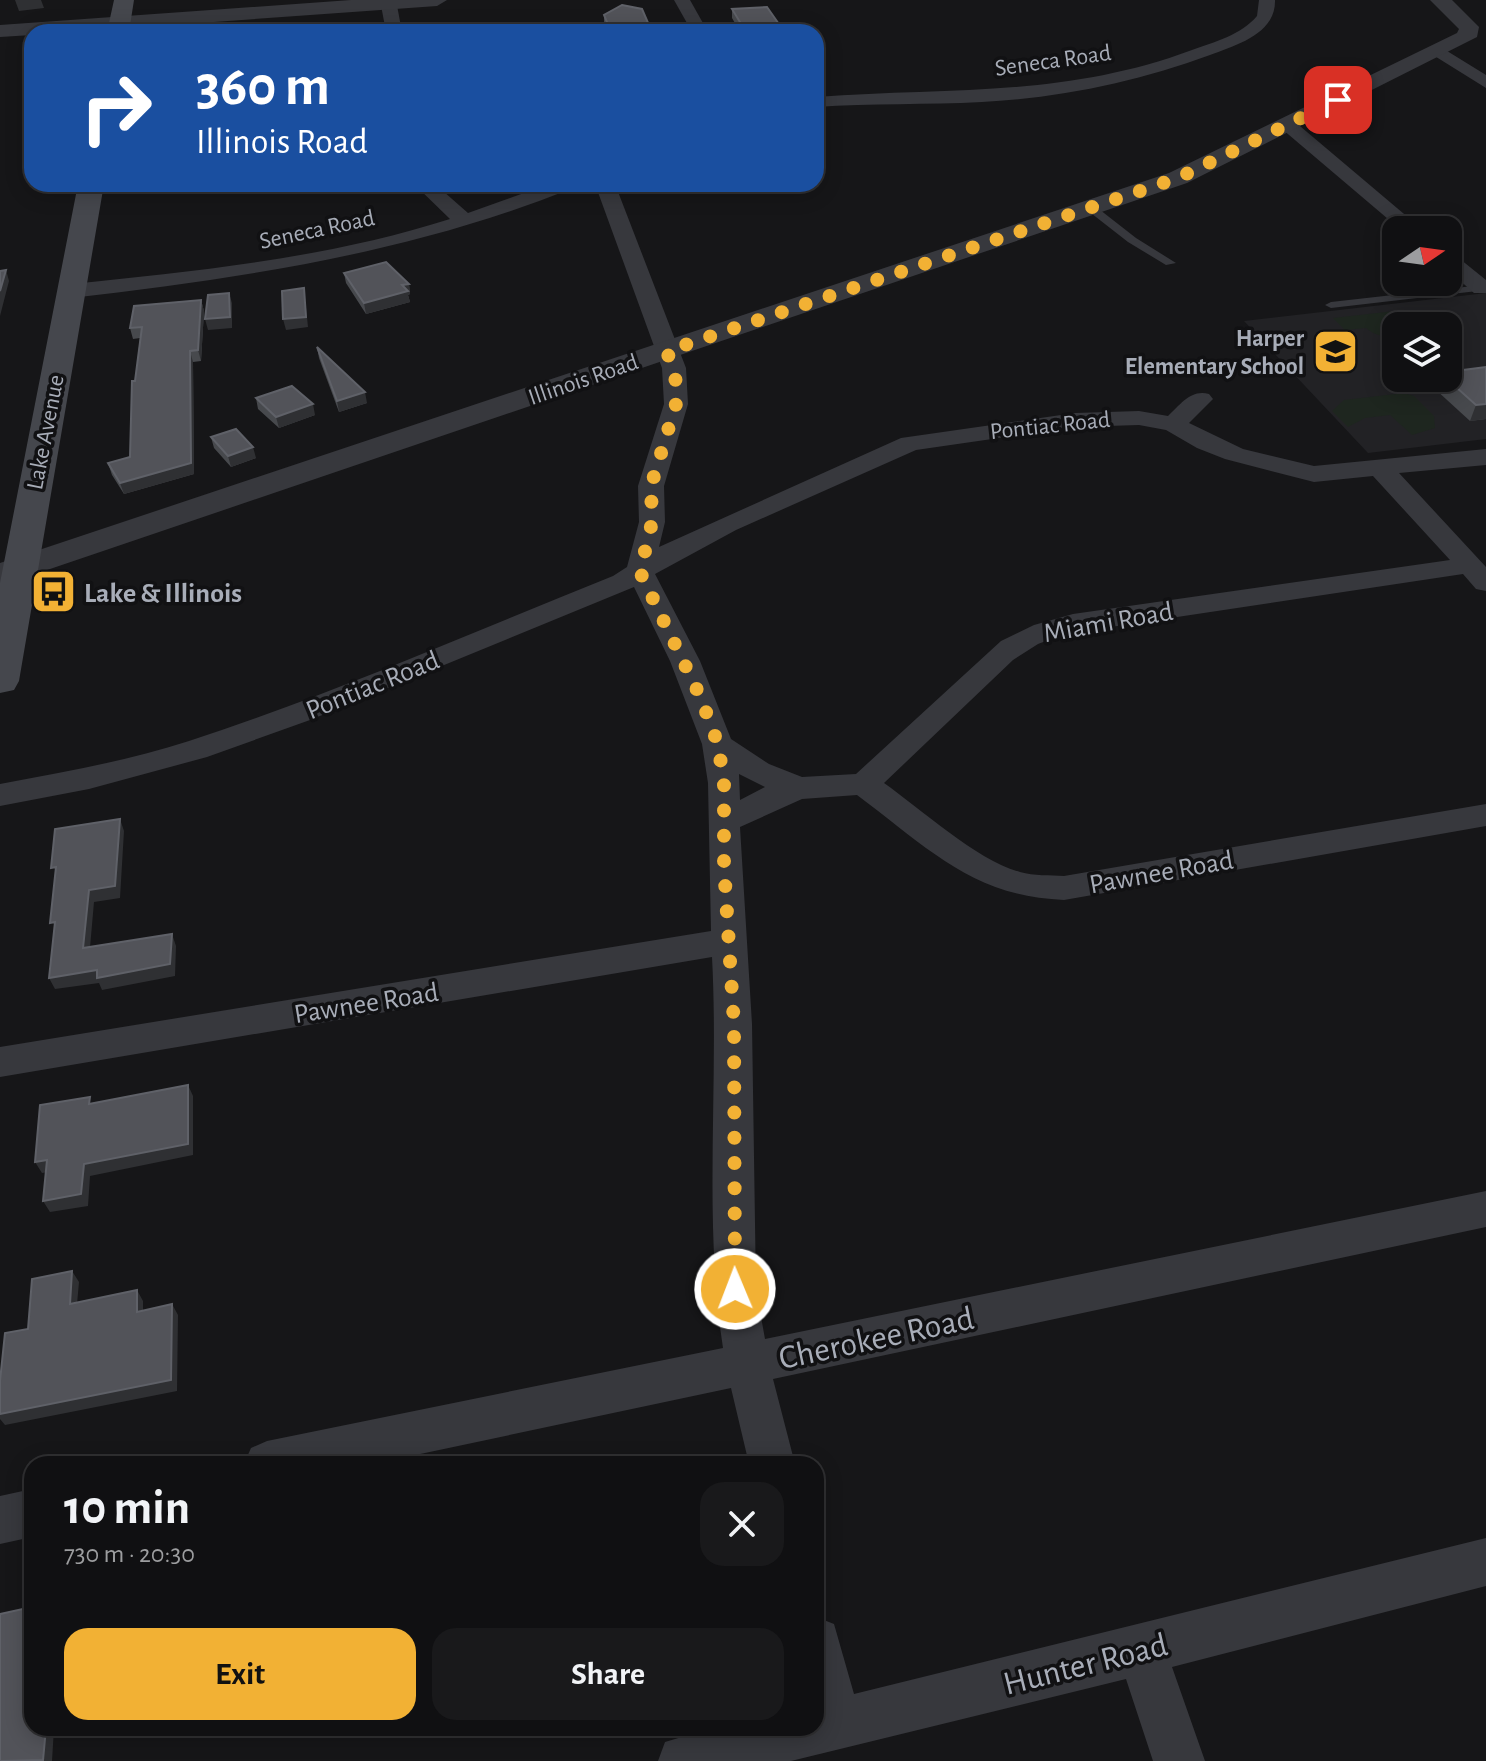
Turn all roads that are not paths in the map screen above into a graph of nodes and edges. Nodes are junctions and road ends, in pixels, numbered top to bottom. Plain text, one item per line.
1 (124, 0) edge
2 (437, 0) edge
3 (682, 0) edge
4 (1267, 0) edge
5 (1440, 0) edge
6 (388, 2) edge
7 (120, 24) edge
8 (151, 24) edge
9 (392, 24) edge
10 (696, 24) edge
11 (24, 30) edge
12 (0, 31) edge
13 (1439, 51) junction
14 (1478, 72) edge
15 (1486, 83) edge
16 (824, 102) edge
17 (1288, 125) junction
18 (90, 192) edge
19 (433, 192) edge
20 (544, 192) edge
21 (608, 192) edge
22 (1091, 208) junction
23 (1396, 216) edge
24 (464, 221) junction
25 (1170, 263) dead end
26 (1462, 271) edge
27 (1482, 288) joint
28 (71, 291) junction
29 (1331, 305) dead end
30 (667, 351) junction
31 (1201, 399) dead end
32 (1173, 424) junction
33 (1486, 457) edge
34 (1381, 469) junction
35 (651, 503) junction
36 (727, 524) junction
37 (10, 572) edge
38 (640, 572) junction
39 (1478, 574) edge
40 (0, 681) edge
41 (718, 744) junction
42 (864, 784) junction
43 (802, 788) junction
44 (0, 795) edge
45 (1486, 815) edge
46 (723, 822) junction
47 (731, 941) junction
48 (0, 1062) edge
49 (1486, 1209) edge
50 (747, 1364) junction
51 (305, 1456) edge
52 (770, 1456) edge
53 (24, 1515) edge
54 (0, 1520) edge
55 (1486, 1562) edge
56 (1141, 1650) junction
57 (824, 1675) edge
58 (836, 1724) junction
59 (824, 1727) edge
60 (787, 1736) edge
61 (684, 1761) edge
62 (1179, 1761) edge

1 - 7 main road
2 - 6 street
3 - 10 street
4 - 16 street, Seneca Road
5 - 13 street, Illinois Road
6 - 8 street
6 - 9 street
11 - 12 street
13 - 14 street
13 - 17 street, Illinois Road
14 - 15 street
17 - 22 street, Illinois Road
17 - 23 street
18 - 28 main road, Lake Avenue
19 - 24 street
20 - 24 street, Seneca Road
21 - 30 street
22 - 25 lane
22 - 30 street, Illinois Road
24 - 28 street, Seneca Road
26 - 27 street
27 - 29 lane
28 - 37 main road, Lake Avenue
30 - 35 street
30 - 37 street, Illinois Road
31 - 32 street
32 - 34 street, Pontiac Road
32 - 36 street, Pontiac Road
33 - 34 street, Pontiac Road
34 - 39 street
35 - 36 street, Pontiac Road
35 - 38 street
36 - 38 street, Pontiac Road
37 - 40 main road, Lake Avenue
38 - 41 street
38 - 44 street, Pontiac Road
39 - 42 street, Miami Road
41 - 43 street
41 - 46 street
42 - 43 street
42 - 45 street, Pawnee Road
43 - 46 street
46 - 47 street
47 - 48 street, Pawnee Road
47 - 50 street
49 - 50 street, Cherokee Road
50 - 51 street, Cherokee Road
50 - 52 street
53 - 54 street
55 - 56 street, Hunter Road
56 - 58 street, Hunter Road
56 - 62 street
57 - 58 street
58 - 59 street, Hunter Road
60 - 61 street, Hunter Road

